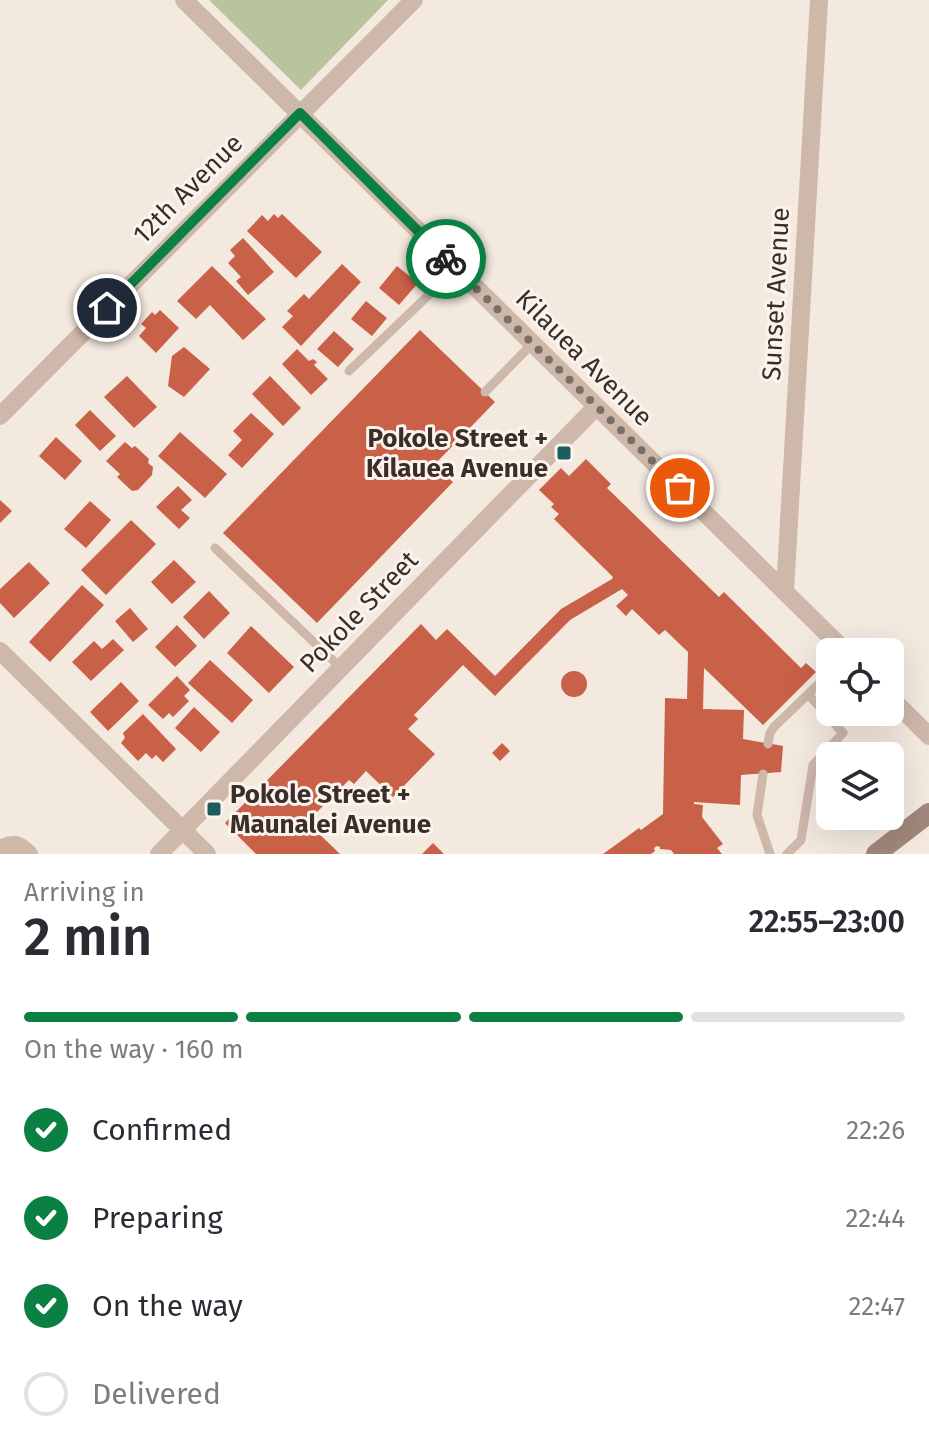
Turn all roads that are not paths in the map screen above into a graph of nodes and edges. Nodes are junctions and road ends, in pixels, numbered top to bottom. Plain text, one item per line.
1 (184, 0) edge
2 (414, 0) edge
3 (819, 0) edge
4 (300, 113) junction
5 (456, 269) junction
6 (532, 344) junction
7 (349, 371) dead end
8 (485, 392) dead end
9 (596, 407) junction
10 (0, 416) edge
11 (215, 548) dead end
12 (785, 591) junction
13 (832, 638) edge
14 (0, 651) edge
15 (341, 668) junction
16 (816, 686) edge
17 (808, 694) junction
18 (904, 711) edge
19 (929, 736) edge
20 (768, 744) dead end
21 (763, 774) dead end
22 (929, 813) edge
23 (182, 830) junction
24 (0, 849) edge
25 (29, 854) edge
26 (159, 854) edge
27 (207, 854) edge
28 (770, 854) edge
29 (787, 854) edge
30 (876, 854) edge

1 - 4 street, Kilauea Avenue
2 - 4 street, 12th Avenue
3 - 12 street, Sunset Avenue
4 - 5 street, Kilauea Avenue
4 - 10 street, 12th Avenue
5 - 6 street, Kilauea Avenue
5 - 7 lane
6 - 8 lane
6 - 9 street, Kilauea Avenue
9 - 12 street, Kilauea Avenue
9 - 15 street, Pokole Street
11 - 15 lane
12 - 13 street, Kilauea Avenue
14 - 23 street
15 - 23 street, Pokole Street
16 - 17 lane
17 - 20 lane
17 - 29 lane
18 - 19 street
21 - 28 lane
22 - 30 street
23 - 26 street, Pokole Street
23 - 27 street
24 - 25 street

